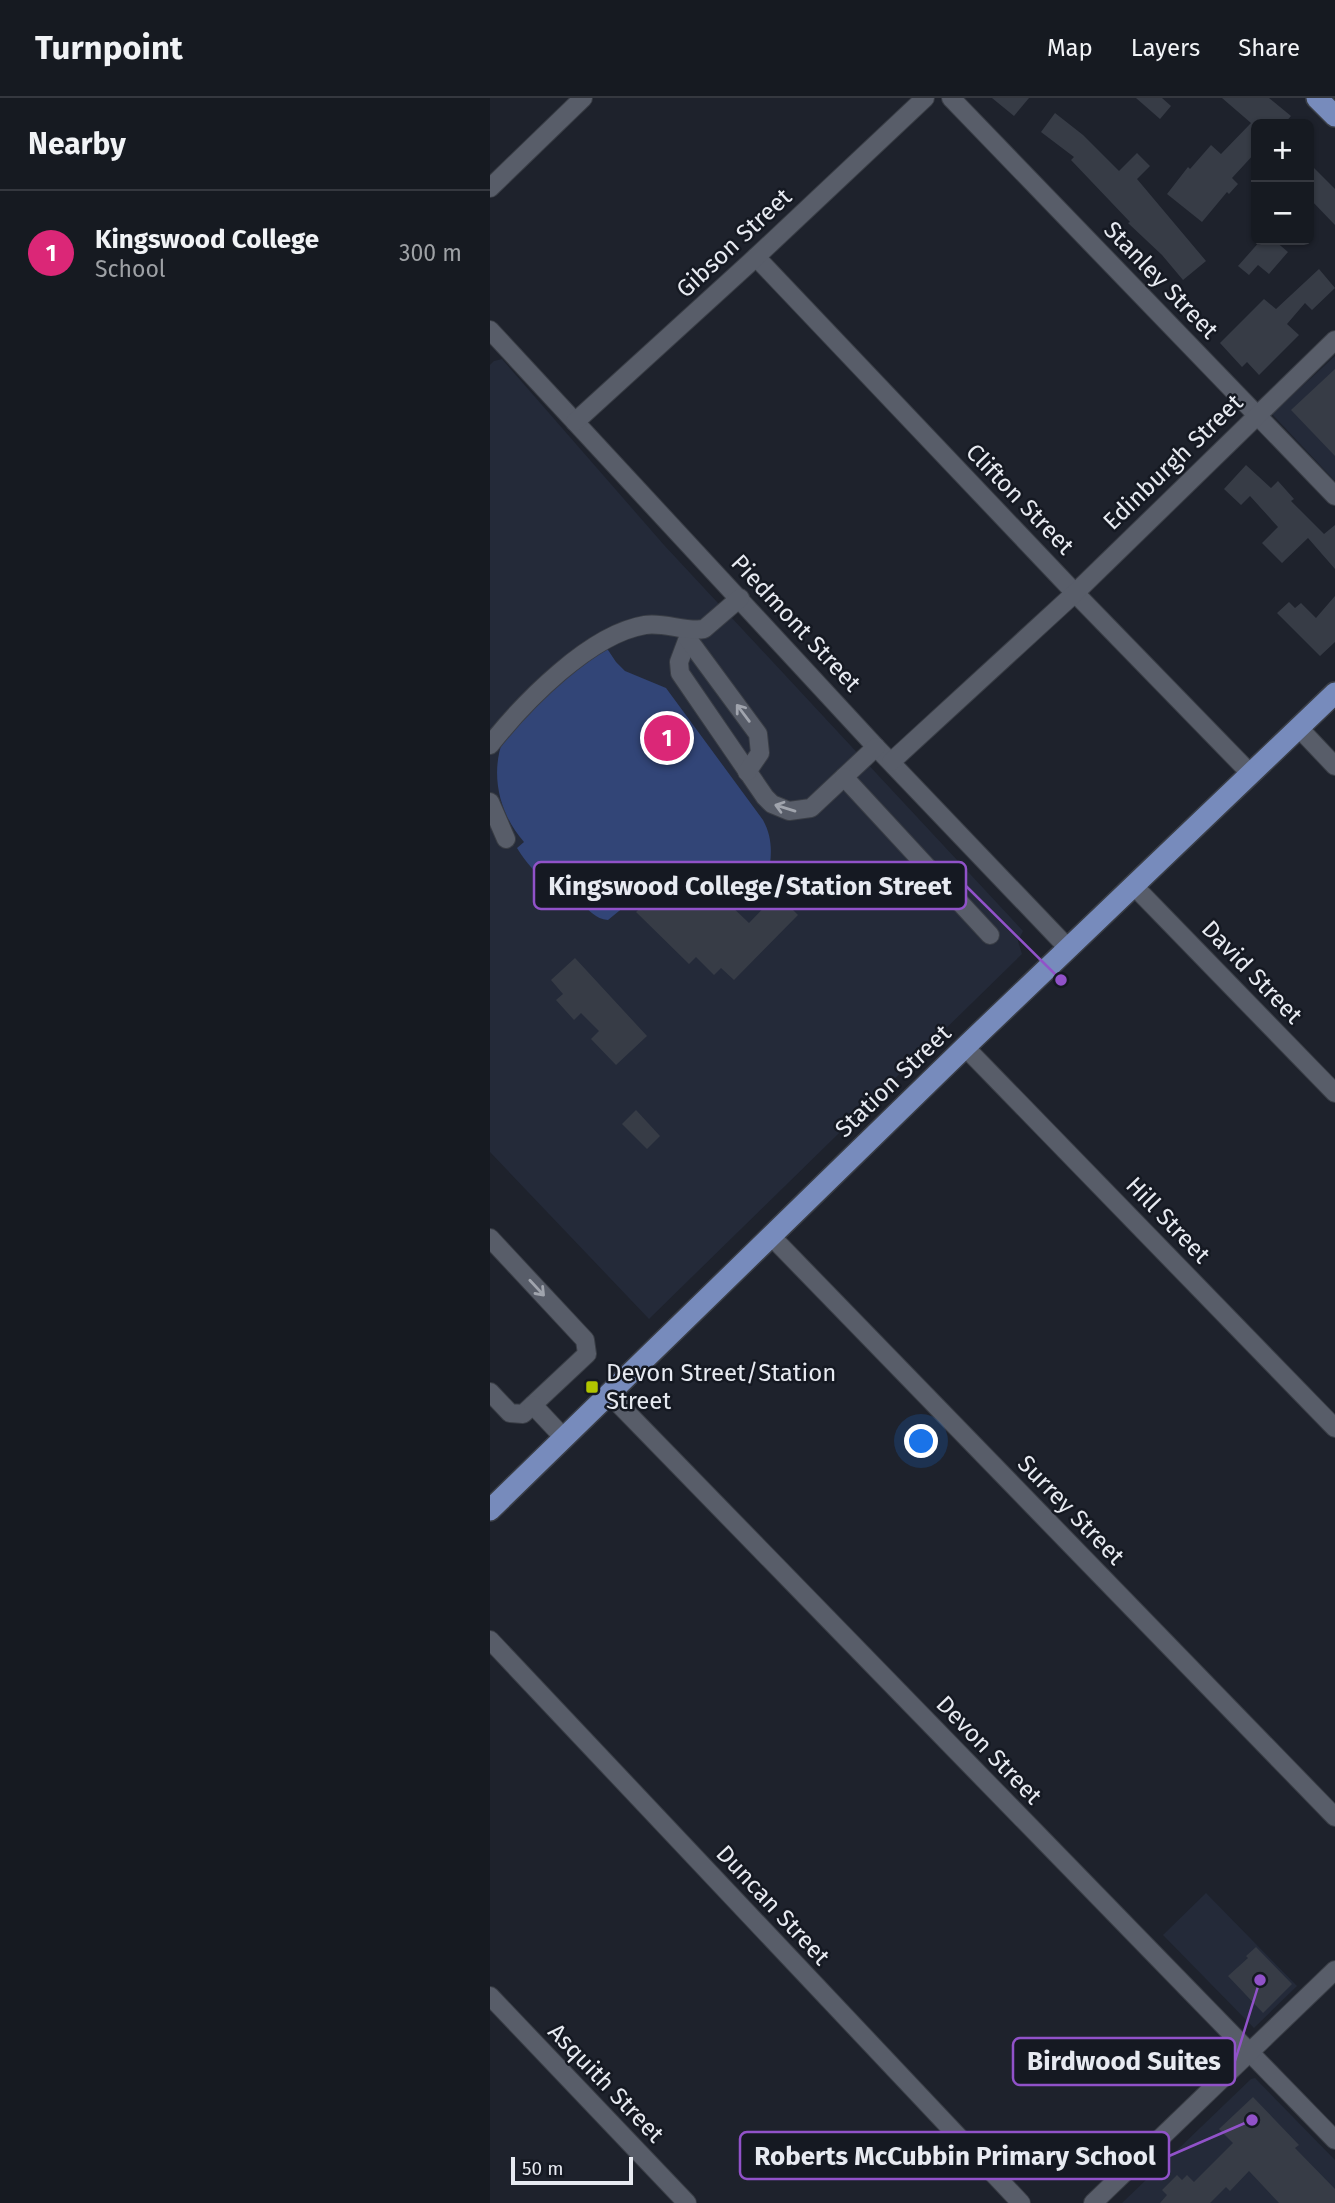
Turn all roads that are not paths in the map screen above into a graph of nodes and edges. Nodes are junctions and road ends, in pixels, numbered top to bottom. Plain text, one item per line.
1 (583, 98) edge
2 (925, 98) edge
3 (951, 98) edge
4 (1317, 98) edge
5 (1335, 116) edge
6 (490, 188) edge
7 (756, 257) junction
8 (490, 330) edge
9 (1335, 340) edge
10 (1257, 415) junction
11 (575, 422) junction
12 (1335, 496) edge
13 (1074, 593) junction
14 (740, 598) junction
15 (690, 634) junction
16 (1335, 693) edge
17 (1298, 727) junction
18 (490, 745) edge
19 (876, 747) junction
20 (891, 762) junction
21 (1335, 766) edge
22 (747, 772) junction
23 (1250, 774) junction
24 (844, 777) junction
25 (490, 802) edge
26 (506, 839) dead end
27 (1133, 886) junction
28 (990, 935) dead end
29 (1068, 948) junction
30 (965, 1047) junction
31 (1335, 1093) edge
32 (771, 1236) junction
33 (490, 1238) edge
34 (490, 1392) edge
35 (609, 1394) junction
36 (533, 1405) junction
37 (1335, 1428) edge
38 (564, 1438) junction
39 (490, 1510) edge
40 (490, 1640) edge
41 (1335, 1817) edge
42 (1335, 1970) edge
43 (490, 1996) edge
44 (1249, 2054) junction
45 (1335, 2140) edge
46 (687, 2203) edge
47 (1021, 2203) edge
48 (1093, 2203) edge

1 - 6 street
2 - 7 street, Gibson Street
3 - 10 street, Stanley Street
4 - 5 main road
7 - 11 street, Gibson Street
7 - 13 street, Clifton Street
8 - 11 street, Piedmont Street
9 - 10 street, Edinburgh Street
10 - 12 street, Stanley Street
10 - 13 street, Edinburgh Street
11 - 14 street, Piedmont Street
13 - 20 street, Edinburgh Street
13 - 23 street, Clifton Street
14 - 15 street
14 - 19 street, Piedmont Street
15 - 18 street
15 - 22 street
22 -> 15 street
16 - 17 main road, Station Street
17 - 21 street
17 - 23 main road, Station Street
19 - 20 street, Piedmont Street
19 - 24 street
20 - 29 street, Piedmont Street
24 -> 22 street
23 - 27 main road, Station Street
24 - 28 street
25 - 26 street
27 - 29 main road, Station Street
27 - 31 street, David Street
29 - 30 main road, Station Street
30 - 32 main road, Station Street
30 - 37 street, Hill Street
32 - 35 main road, Station Street
32 - 41 street, Surrey Street
33 -> 36 street
34 - 36 street
35 - 38 main road, Station Street
35 - 44 street, Devon Street
36 - 38 street
38 - 39 main road, Station Street
40 - 47 street, Duncan Street
42 - 44 street
43 - 46 street, Asquith Street
44 - 45 street, Devon Street
44 - 48 street

